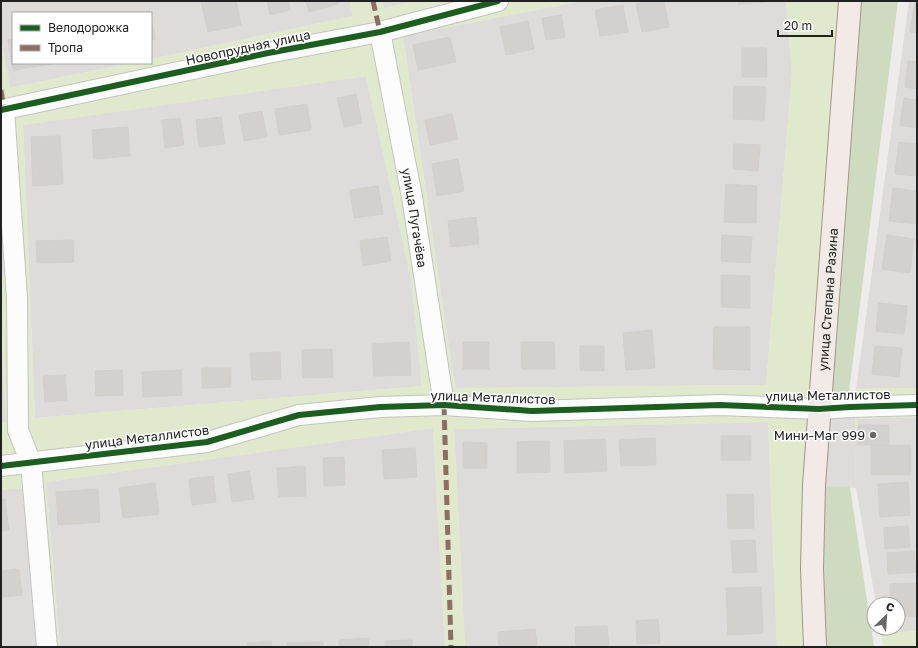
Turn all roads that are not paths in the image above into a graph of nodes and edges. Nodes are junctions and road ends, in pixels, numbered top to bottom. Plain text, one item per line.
1 (498, 1) edge
2 (850, 1) edge
3 (380, 32) junction
4 (2, 110) edge
5 (444, 405) junction
6 (917, 405) edge
7 (819, 409) junction
8 (31, 463) junction
9 (1, 466) edge
10 (48, 647) edge
11 (815, 647) edge

1 - 3 street, Новопрудная улица
2 - 7 main road, улица Степана Разина
3 - 4 street, Новопрудная улица
3 - 5 street, улица Пугачёва
4 - 8 street
5 - 7 street, улица Металлистов
5 - 8 street, улица Металлистов
6 - 7 street, улица Металлистов
7 - 11 main road, улица Степана Разина
8 - 9 street, улица Металлистов
8 - 10 street

